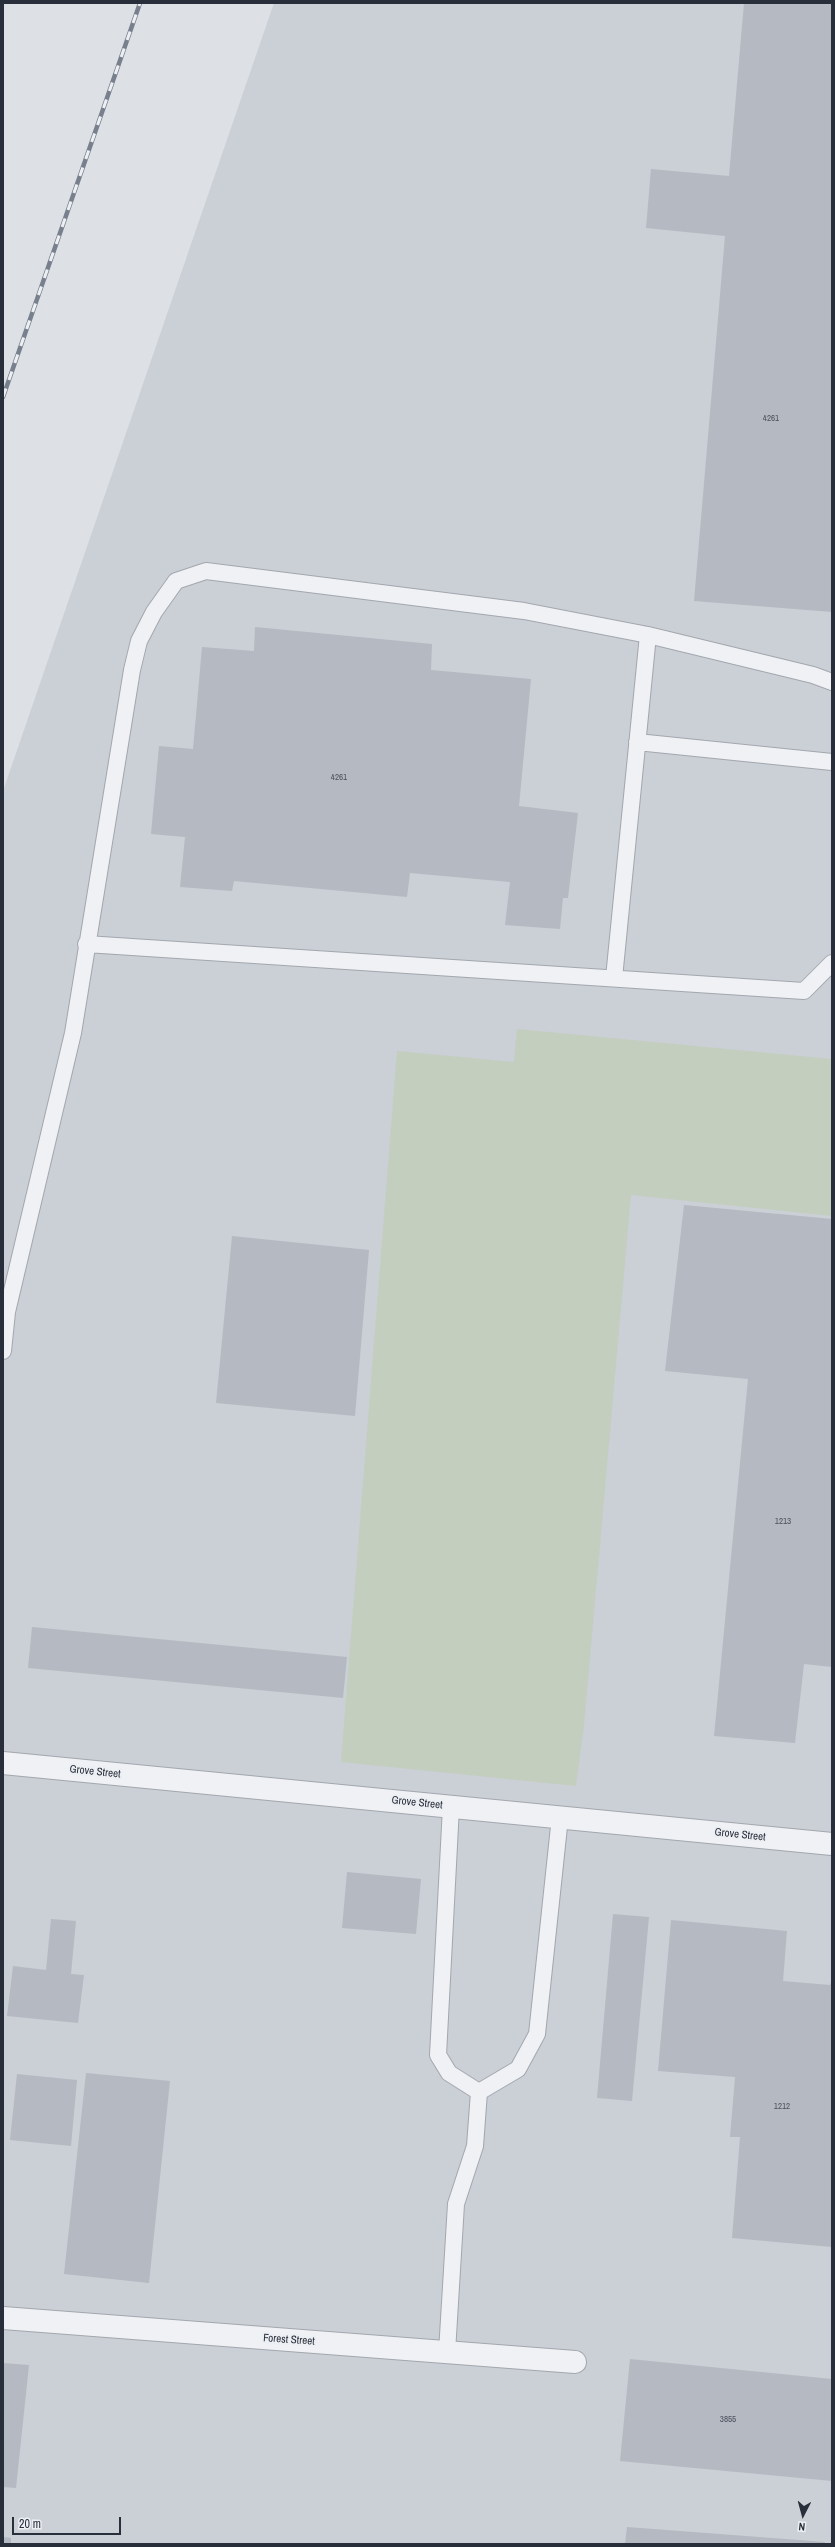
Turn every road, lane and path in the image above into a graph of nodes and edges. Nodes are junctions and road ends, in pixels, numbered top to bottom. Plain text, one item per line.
1 (648, 635) junction
2 (832, 682) edge
3 (638, 742) junction
4 (832, 762) edge
5 (86, 944) junction
6 (832, 964) edge
7 (614, 978) junction
8 (3, 1351) edge
9 (3, 1763) edge
10 (451, 1807) junction
11 (560, 1817) junction
12 (832, 1844) edge
13 (479, 2092) junction
14 (3, 2318) edge
15 (446, 2352) junction
16 (575, 2362) dead end

1 - 2 lane
1 - 3 lane
1 - 5 lane
3 - 4 lane
3 - 7 lane
5 - 7 lane
5 - 8 lane
6 - 7 lane
9 - 10 street, Grove Street
10 - 11 street, Grove Street
10 - 13 lane
11 - 12 street, Grove Street
11 - 13 lane
13 - 15 lane
14 - 15 street, Forest Street
15 - 16 street, Forest Street

